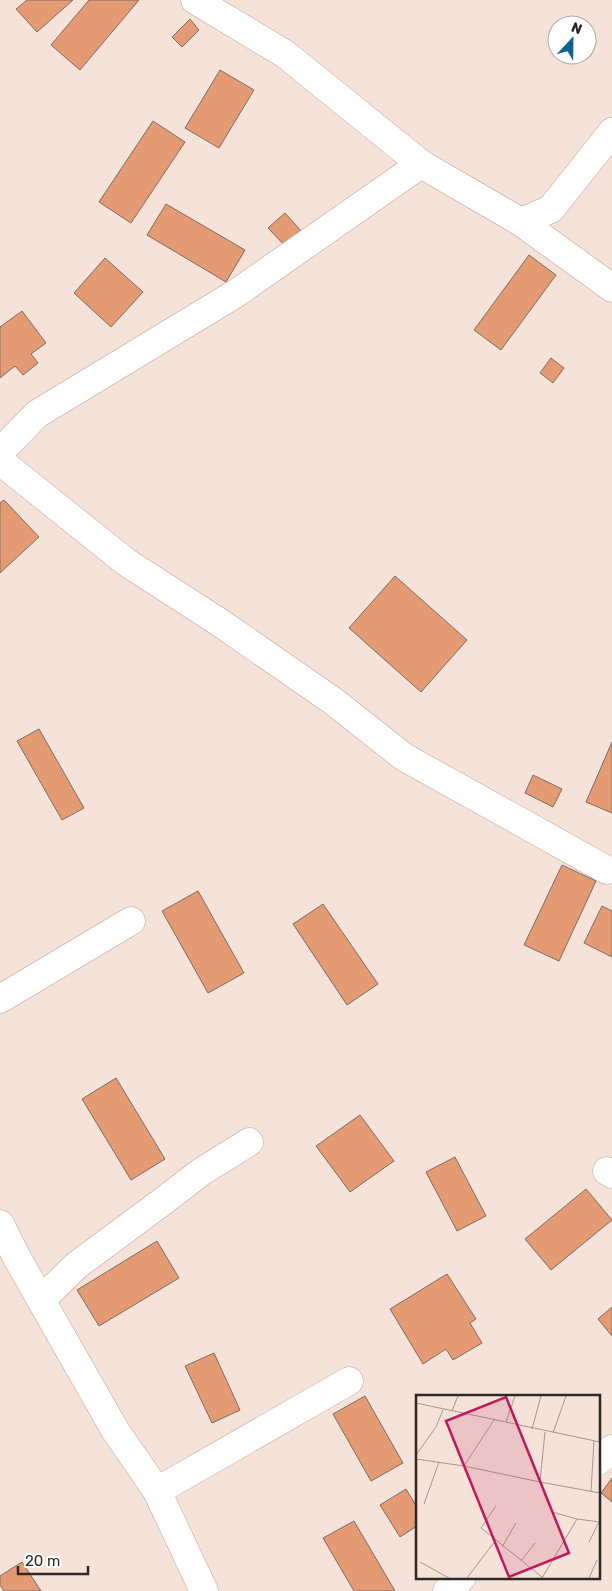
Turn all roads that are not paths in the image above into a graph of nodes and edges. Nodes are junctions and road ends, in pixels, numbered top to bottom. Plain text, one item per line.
1 (195, 0) edge
2 (612, 132) edge
3 (421, 164) junction
4 (521, 222) junction
5 (612, 288) edge
6 (0, 452) edge
7 (0, 461) edge
8 (610, 868) edge
9 (131, 922) dead end
10 (0, 999) edge
11 (249, 1142) dead end
12 (1, 1228) edge
13 (41, 1300) junction
14 (348, 1381) dead end
15 (612, 1449) edge
16 (600, 1459) edge
17 (157, 1490) junction
18 (461, 1578) edge
19 (204, 1591) edge
20 (446, 1591) edge

1 - 3 street
2 - 4 street
3 - 4 street
3 - 6 street
4 - 5 street
7 - 8 street
9 - 10 street
11 - 13 street
12 - 13 street
13 - 17 street
14 - 17 street
15 - 16 street
17 - 19 street
18 - 20 street

